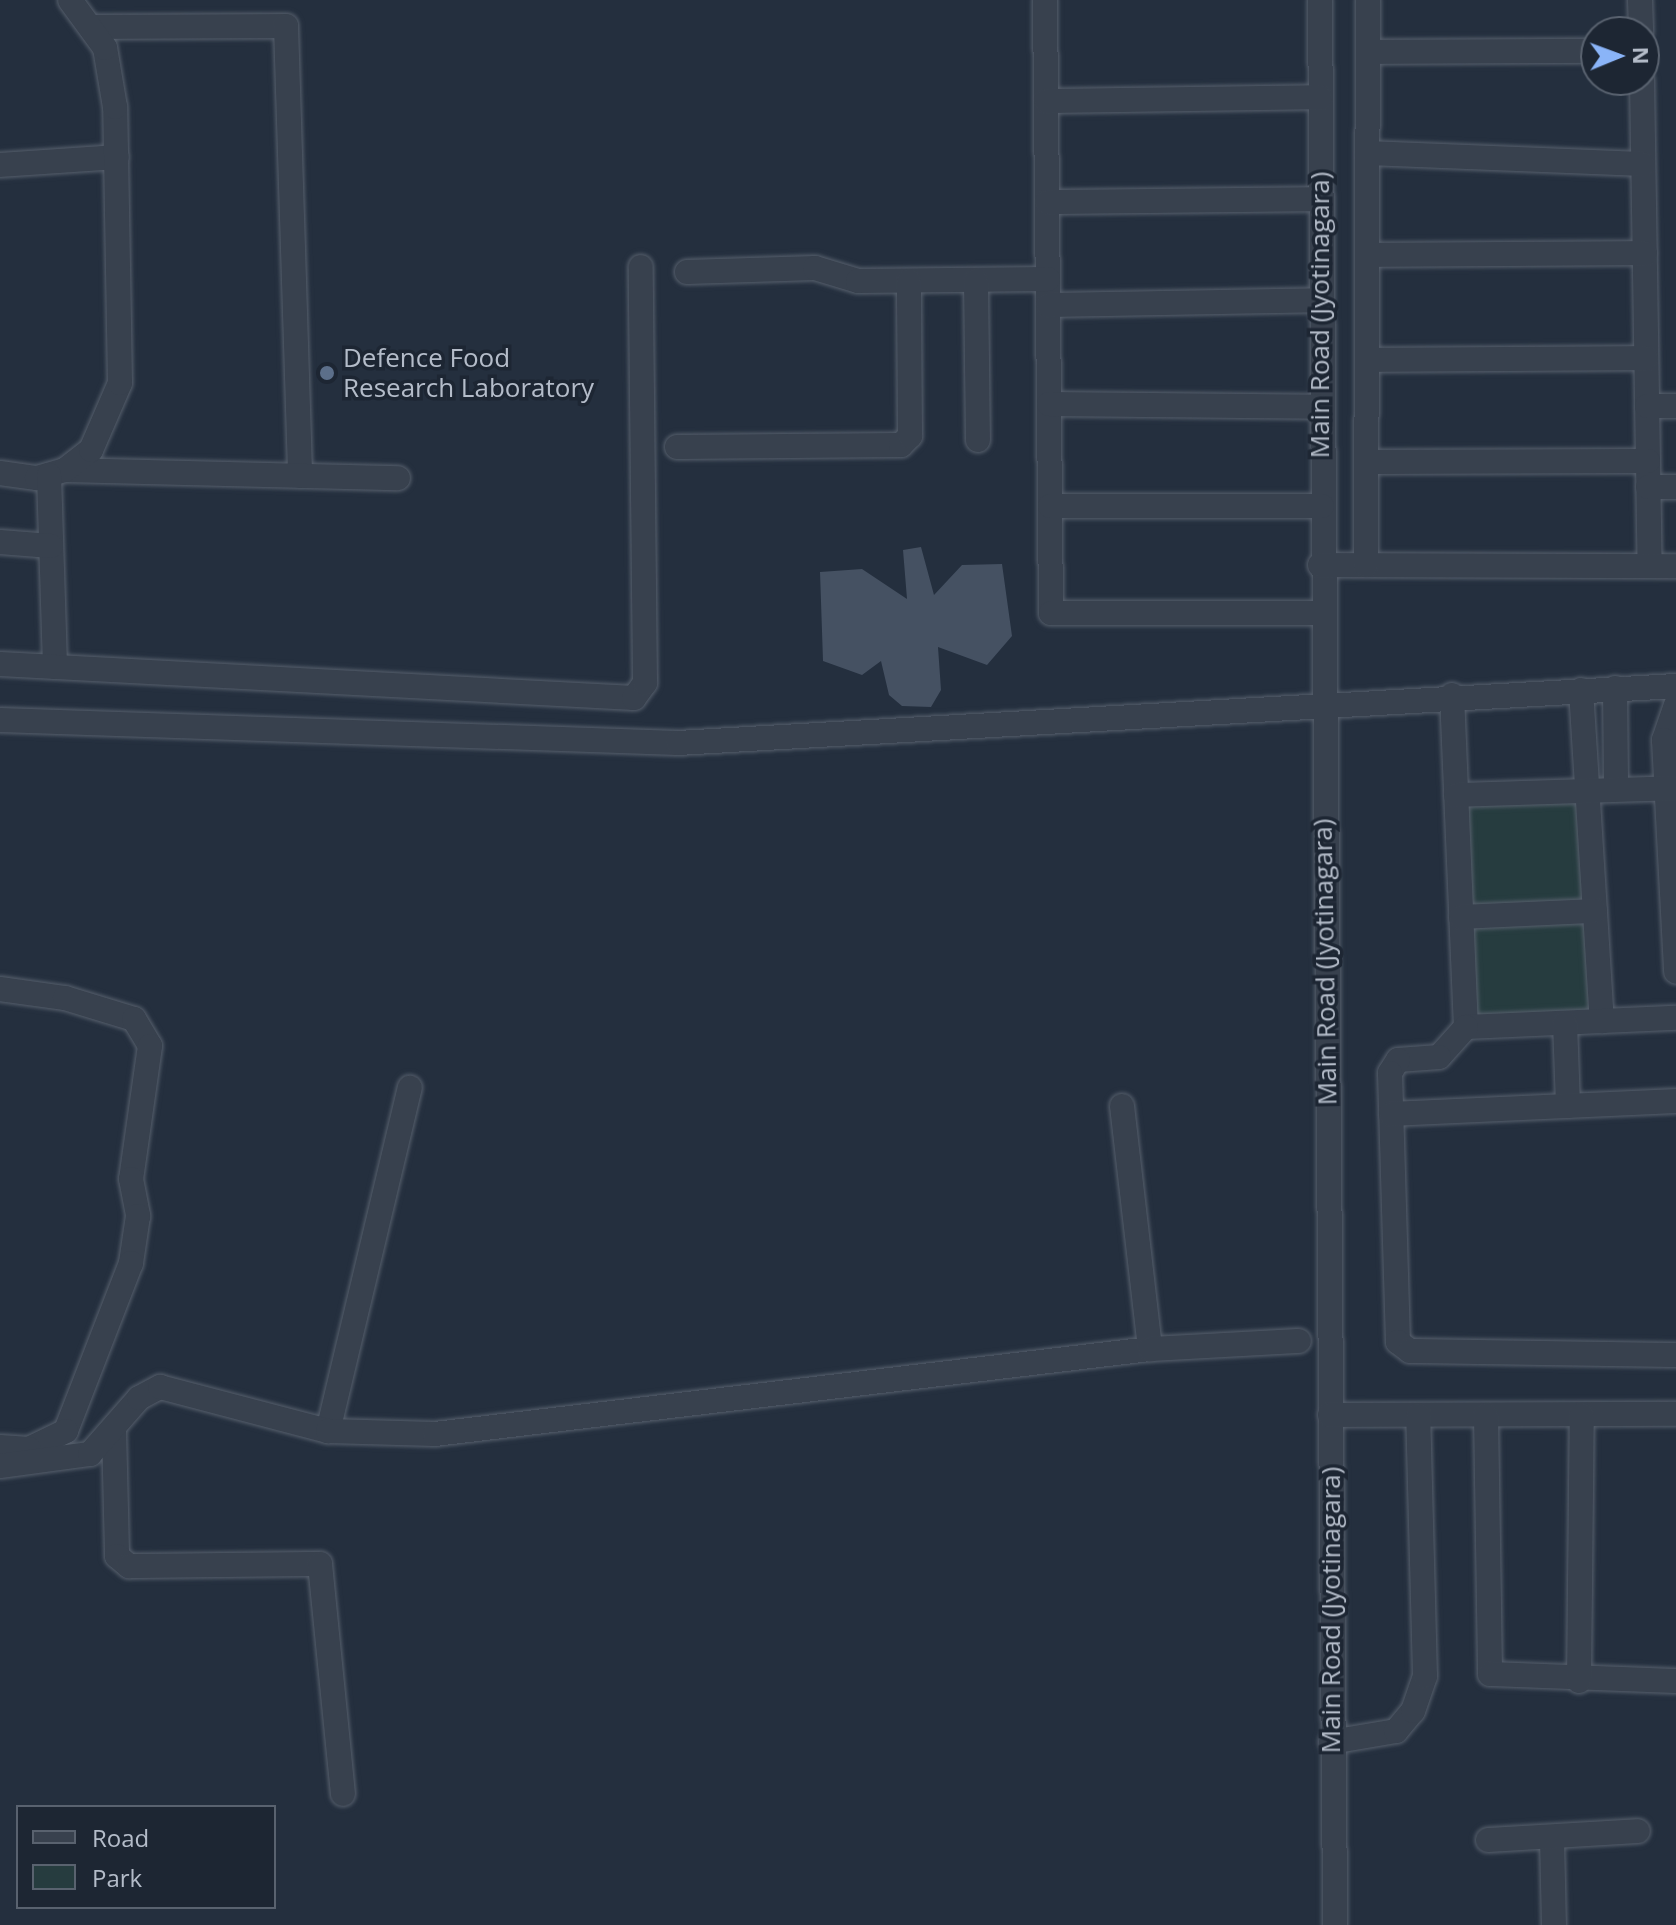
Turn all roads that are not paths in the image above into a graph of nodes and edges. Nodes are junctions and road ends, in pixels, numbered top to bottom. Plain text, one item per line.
1 (70, 0) edge
2 (1045, 0) edge
3 (1320, 0) edge
4 (1368, 0) edge
5 (94, 27) junction
6 (1580, 51) edge
7 (1368, 52) junction
8 (1642, 96) edge
9 (1320, 97) junction
10 (1046, 101) junction
11 (1367, 153) junction
12 (117, 157) junction
13 (1643, 164) junction
14 (0, 165) edge
15 (1320, 199) junction
16 (1047, 202) junction
17 (1645, 253) junction
18 (1367, 255) junction
19 (641, 267) dead end
20 (687, 272) dead end
21 (1048, 279) junction
22 (909, 281) junction
23 (976, 281) junction
24 (1322, 300) junction
25 (1048, 305) junction
26 (1646, 358) junction
27 (1367, 360) junction
28 (1049, 404) junction
29 (1647, 406) junction
30 (1676, 406) edge
31 (1320, 407) junction
32 (110, 420) junction
33 (978, 440) dead end
34 (677, 447) dead end
35 (1648, 461) junction
36 (1366, 462) junction
37 (118, 471) junction
38 (57, 472) junction
39 (0, 473) edge
40 (300, 476) junction
41 (398, 478) dead end
42 (1648, 487) junction
43 (1676, 487) edge
44 (1050, 506) junction
45 (1322, 506) junction
46 (0, 542) edge
47 (51, 546) junction
48 (1320, 565) junction
49 (1366, 565) junction
50 (1650, 566) junction
51 (1676, 566) edge
52 (1320, 613) junction
53 (0, 664) edge
54 (55, 667) junction
55 (1676, 686) edge
56 (1615, 688) junction
57 (1581, 690) junction
58 (1452, 695) junction
59 (1676, 705) edge
60 (1322, 706) junction
61 (0, 720) edge
62 (1616, 788) junction
63 (1670, 788) edge
64 (1585, 789) junction
65 (1456, 795) junction
66 (1595, 911) junction
67 (1461, 917) junction
68 (1676, 972) edge
69 (0, 989) edge
70 (1676, 1018) edge
71 (1602, 1021) junction
72 (1565, 1023) junction
73 (1466, 1027) junction
74 (410, 1088) dead end
75 (1676, 1101) edge
76 (1122, 1106) dead end
77 (1568, 1106) junction
78 (1391, 1114) junction
79 (1299, 1341) dead end
80 (1150, 1349) junction
81 (1676, 1355) edge
82 (1676, 1414) edge
83 (1330, 1415) junction
84 (1418, 1415) junction
85 (1486, 1415) junction
86 (1582, 1415) junction
87 (114, 1430) junction
88 (328, 1431) junction
89 (0, 1447) edge
90 (0, 1466) edge
91 (1579, 1681) junction
92 (1676, 1681) edge
93 (1331, 1742) junction
94 (343, 1794) dead end
95 (1638, 1831) dead end
96 (1552, 1839) junction
97 (1488, 1840) dead end
98 (1335, 1925) edge
99 (1554, 1925) edge

1 - 5 street
2 - 10 street
3 - 9 street, Main Road (Jyotinagara)
4 - 7 street
5 - 12 street
5 - 40 street
6 - 7 street
7 - 11 street
8 - 13 street
9 - 10 street
9 - 15 street, Main Road (Jyotinagara)
10 - 16 street
11 - 13 street
11 - 18 street
12 - 14 street
12 - 32 street
13 - 17 street
15 - 16 street
15 - 24 street, Main Road (Jyotinagara)
16 - 21 street
17 - 18 street
17 - 26 street
18 - 27 street
19 - 54 street
20 - 22 street
21 - 23 street
21 - 25 street
22 - 23 street
22 - 34 street
23 - 33 street
24 - 25 street
24 - 31 street, Main Road (Jyotinagara)
25 - 28 street
26 - 27 street
26 - 29 street
27 - 36 street
28 - 31 street
28 - 44 street
29 - 30 street
29 - 35 street
31 - 45 street, Main Road (Jyotinagara)
32 - 37 street
32 - 38 street
35 - 36 street
35 - 42 street
36 - 49 street
37 - 38 street
37 - 40 street
38 - 39 street
38 - 47 street
40 - 41 street
42 - 43 street
42 - 50 street
44 - 45 street
44 - 52 street
45 - 48 street, Main Road (Jyotinagara)
46 - 47 street
47 - 54 street
48 - 49 street
48 - 52 street, Main Road (Jyotinagara)
49 - 50 street
50 - 51 street
52 - 60 street, Main Road (Jyotinagara)
53 - 54 street
55 - 56 street
56 - 57 street
56 - 62 street
57 - 58 street
57 - 64 street
58 - 60 street
58 - 65 street
59 - 63 street
60 - 61 street
60 - 83 street, Main Road (Jyotinagara)
62 - 63 street
62 - 64 street
63 - 68 street
64 - 65 street
64 - 66 street
65 - 67 street
66 - 67 street
66 - 71 street
67 - 73 street
69 - 89 street
70 - 71 street
71 - 72 street
72 - 73 street
72 - 77 street
73 - 78 street
74 - 88 street
75 - 77 street
76 - 80 street
77 - 78 street
78 - 81 street
79 - 80 street
80 - 88 street
82 - 86 street
83 - 84 street
83 - 93 street, Main Road (Jyotinagara)
84 - 85 street
84 - 93 street
85 - 86 street
85 - 91 street
86 - 91 street
87 - 88 street
87 - 90 street
87 - 94 street
91 - 92 street
93 - 98 street, Main Road (Jyotinagara)
95 - 96 street
96 - 97 street
96 - 99 street

